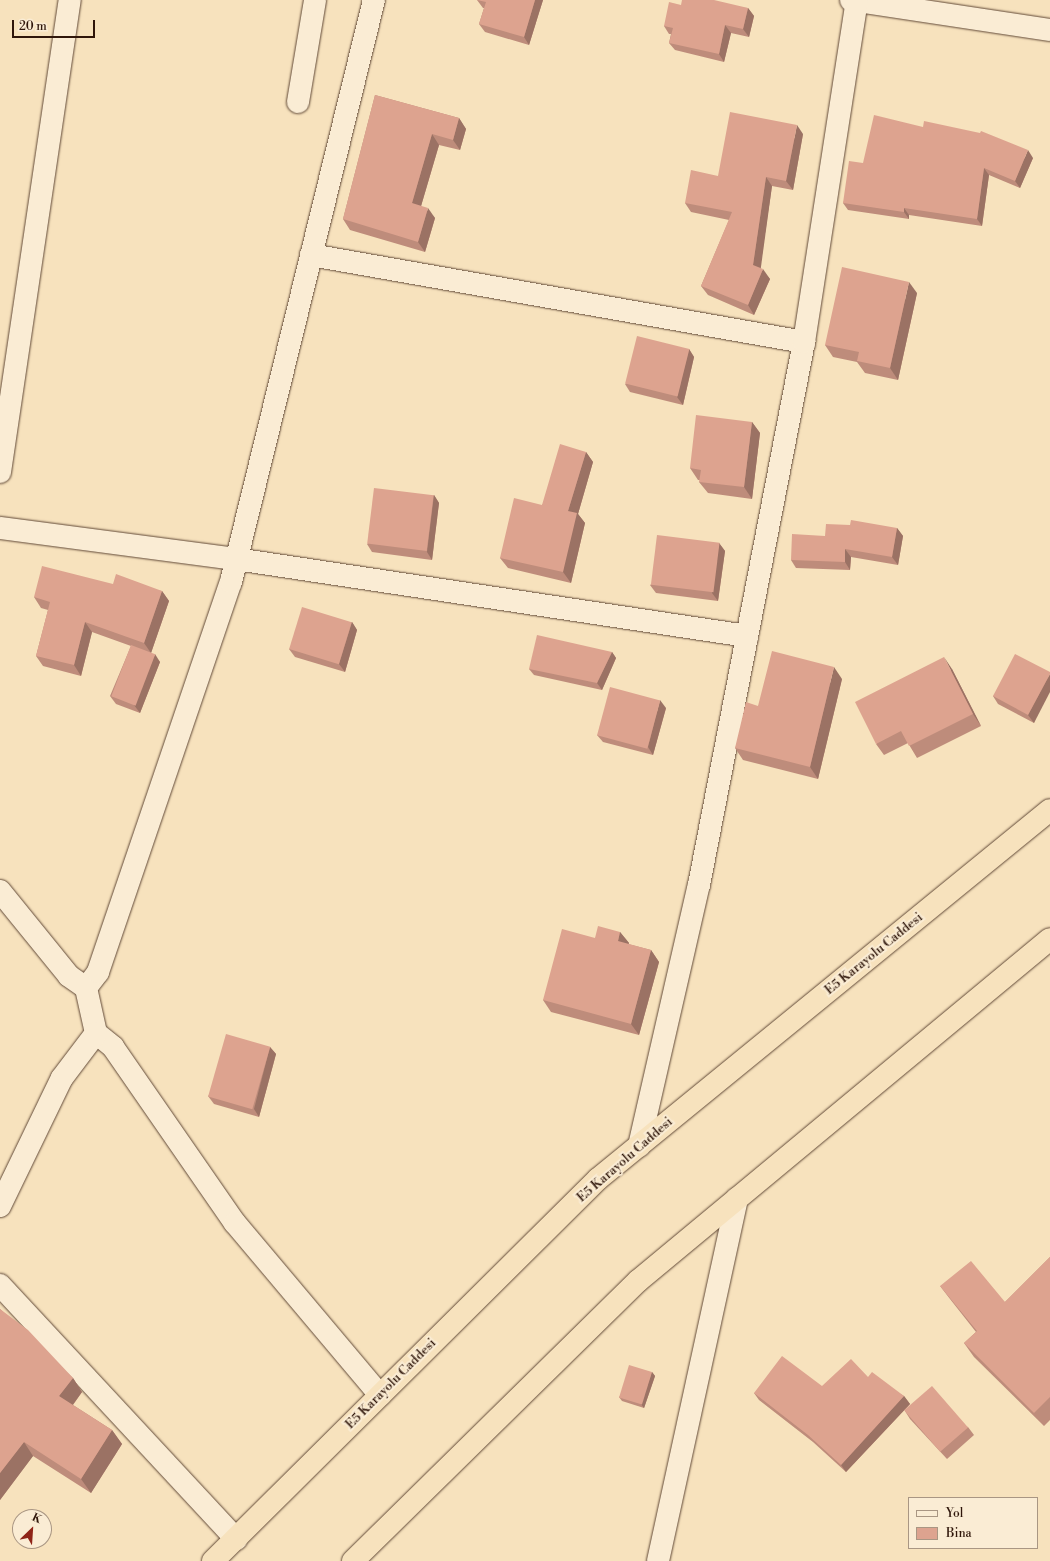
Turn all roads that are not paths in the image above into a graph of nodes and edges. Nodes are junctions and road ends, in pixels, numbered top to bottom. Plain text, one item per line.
1 (70, 0) edge
2 (315, 0) edge
3 (374, 0) edge
4 (855, 0) edge
5 (1050, 30) edge
6 (298, 102) dead end
7 (311, 255) junction
8 (804, 342) junction
9 (0, 472) edge
10 (0, 528) edge
11 (236, 559) junction
12 (747, 636) junction
13 (1050, 810) edge
14 (0, 891) edge
15 (1050, 939) edge
16 (86, 988) junction
17 (96, 1033) junction
18 (639, 1146) junction
19 (737, 1199) junction
20 (0, 1206) edge
21 (0, 1285) edge
22 (380, 1395) junction
23 (236, 1539) junction
24 (213, 1561) edge
25 (353, 1561) edge
26 (658, 1561) edge

1 - 9 street
2 - 6 street
3 - 7 street
4 - 5 street
4 - 8 street
7 - 8 street
7 - 11 street
8 - 12 street
10 - 11 street
11 - 12 street
11 - 16 street
12 - 18 street
13 - 18 highway, E5 Karayolu Caddesi
14 - 16 street
15 - 19 highway
16 - 17 street
17 - 20 street
17 - 22 street
18 - 22 highway, E5 Karayolu Caddesi
19 - 25 highway
19 - 26 street
21 - 23 street
22 - 23 highway, E5 Karayolu Caddesi
23 - 24 highway, E5 Karayolu Caddesi

